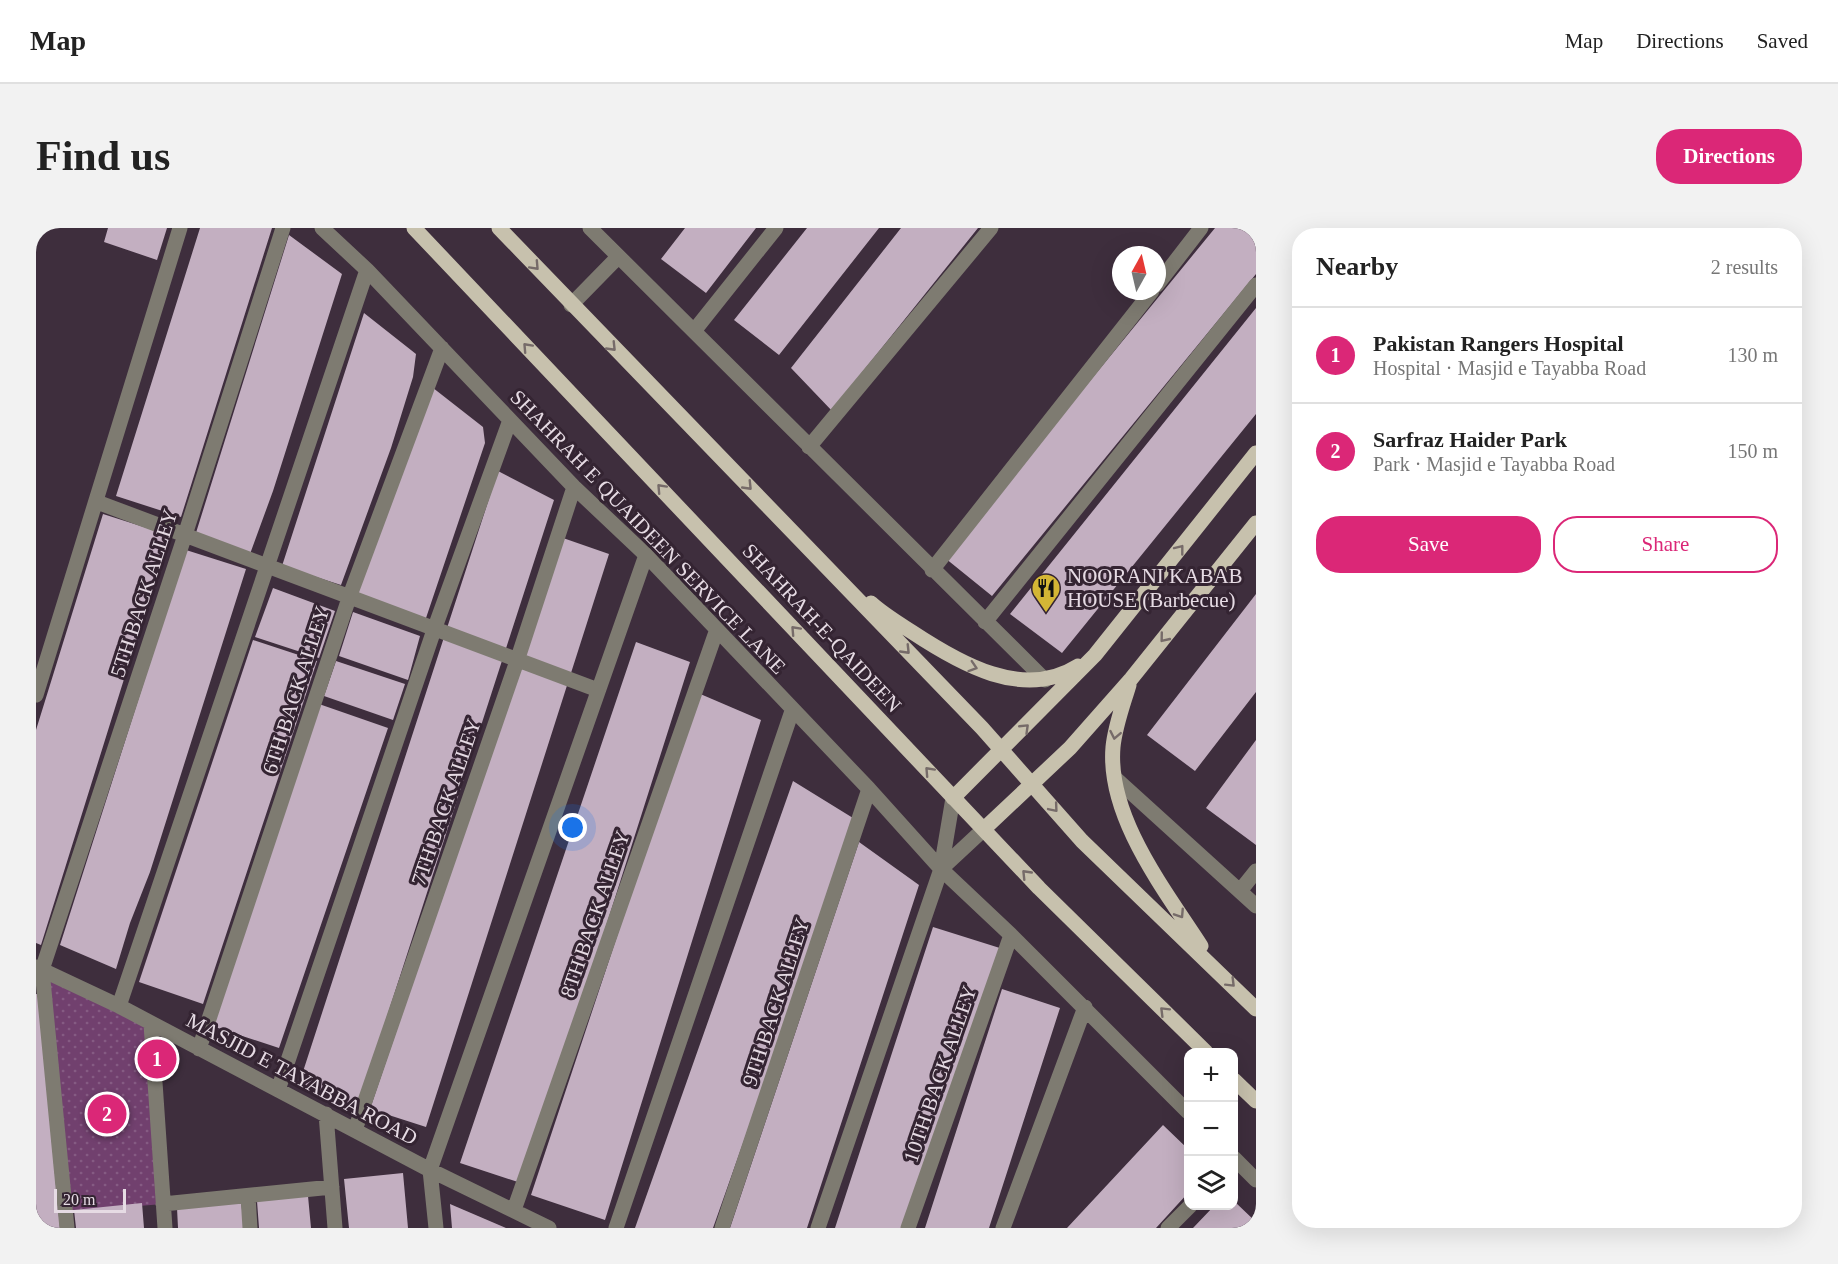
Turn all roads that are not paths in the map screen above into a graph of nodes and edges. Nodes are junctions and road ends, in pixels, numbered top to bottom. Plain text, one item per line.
1 (180, 228) edge
2 (283, 228) edge
3 (322, 228) edge
4 (414, 228) edge
5 (499, 228) edge
6 (590, 228) edge
7 (776, 228) edge
8 (991, 228) edge
9 (1202, 228) edge
10 (618, 257) junction
11 (367, 270) junction
12 (1166, 274) edge
13 (1256, 285) edge
14 (1145, 300) edge
15 (571, 305) junction
16 (694, 331) junction
17 (442, 348) junction
18 (510, 420) junction
19 (808, 447) junction
20 (1256, 453) edge
21 (574, 487) junction
22 (97, 502) junction
23 (778, 518) junction
24 (1256, 523) edge
25 (185, 536) junction
26 (646, 555) junction
27 (269, 566) junction
28 (933, 570) junction
29 (349, 598) junction
30 (985, 622) junction
31 (434, 630) junction
32 (716, 632) junction
33 (1095, 655) junction
34 (517, 661) junction
35 (1131, 679) junction
36 (1045, 680) junction
37 (598, 690) junction
38 (36, 695) edge
39 (792, 711) junction
40 (1003, 750) junction
41 (1115, 778) junction
42 (1034, 784) junction
43 (869, 789) junction
44 (953, 798) junction
45 (984, 829) junction
46 (941, 869) junction
47 (1256, 871) edge
48 (1240, 891) junction
49 (1256, 906) edge
50 (1011, 934) junction
51 (1215, 967) junction
52 (39, 968) edge
53 (119, 1006) junction
54 (1085, 1008) junction
55 (1256, 1009) edge
56 (151, 1024) junction
57 (1201, 1048) edge
58 (199, 1049) junction
59 (1238, 1085) edge
60 (278, 1090) junction
61 (1256, 1101) edge
62 (1184, 1108) edge
63 (326, 1114) junction
64 (355, 1130) junction
65 (1238, 1163) edge
66 (430, 1170) junction
67 (1256, 1180) edge
68 (332, 1187) junction
69 (248, 1196) junction
70 (163, 1204) junction
71 (514, 1210) junction
72 (1186, 1210) edge
73 (542, 1226) edge
74 (67, 1228) edge
75 (165, 1228) edge
76 (250, 1228) edge
77 (335, 1228) edge
78 (436, 1228) edge
79 (616, 1228) edge
80 (722, 1228) edge
81 (818, 1228) edge
82 (908, 1228) edge
83 (1003, 1228) edge
84 (1168, 1228) edge

1 - 22 street
2 - 25 street, 5TH BACK ALLEY
3 - 11 street, SHAHRAH E QUAIDEEN SERVICE LANE
44 -> 4 main road, SHAHRAH-E-QAIDEEN
5 -> 15 main road, SHAHRAH-E-QAIDEEN
6 - 10 street
7 - 16 street
8 - 19 street
9 - 12 street
10 - 15 street
10 - 16 street
11 - 17 street, SHAHRAH E QUAIDEEN SERVICE LANE
11 - 27 street
13 - 30 street
14 - 28 street
15 -> 23 main road, SHAHRAH-E-QAIDEEN
16 - 19 street
17 - 18 street, SHAHRAH E QUAIDEEN SERVICE LANE
17 - 29 street, 6TH BACK ALLEY
18 - 21 street, SHAHRAH E QUAIDEEN SERVICE LANE
18 - 31 street
19 - 28 street
33 -> 20 main road
21 - 26 street, SHAHRAH E QUAIDEEN SERVICE LANE
21 - 34 street, 7TH BACK ALLEY
22 - 25 street
22 - 38 street
23 -> 36 main road
23 -> 40 main road, SHAHRAH-E-QAIDEEN
24 -> 35 main road
25 - 27 street
25 - 52 street, 5TH BACK ALLEY
26 - 32 street, SHAHRAH E QUAIDEEN SERVICE LANE
26 - 37 street
27 - 29 street
27 - 53 street
28 - 30 street
29 - 31 street
29 - 58 street, 6TH BACK ALLEY
30 - 36 street
31 - 34 street
31 - 60 street
32 - 39 street, SHAHRAH E QUAIDEEN SERVICE LANE
32 - 71 street, 8TH BACK ALLEY
33 - 36 main road
40 -> 33 main road
34 - 37 street
34 - 64 street, 7TH BACK ALLEY
35 -> 41 main road
35 - 42 main road
37 - 66 street
39 - 43 street, SHAHRAH E QUAIDEEN SERVICE LANE
39 - 79 street
40 - 42 main road, SHAHRAH-E-QAIDEEN
40 - 44 main road
41 - 48 street
41 -> 51 main road
42 - 45 main road
42 -> 51 main road, SHAHRAH-E-QAIDEEN
43 - 46 street, SHAHRAH E QUAIDEEN SERVICE LANE
43 - 80 street, 9TH BACK ALLEY
44 - 45 main road, SHAHRAH-E-QAIDEEN
44 - 46 street
45 - 46 street
57 -> 45 main road, SHAHRAH-E-QAIDEEN
46 - 50 street, SHAHRAH E QUAIDEEN SERVICE LANE
46 - 81 street
47 - 48 street
48 - 49 street
50 - 54 street, SHAHRAH E QUAIDEEN SERVICE LANE
50 - 82 street, 10TH BACK ALLEY
51 -> 55 main road, SHAHRAH-E-QAIDEEN
52 - 53 street, MASJID E TAYABBA ROAD
52 - 74 street
53 - 56 street, MASJID E TAYABBA ROAD
54 - 62 street, SHAHRAH E QUAIDEEN SERVICE LANE
54 - 83 street
56 - 58 street, MASJID E TAYABBA ROAD
56 - 70 street
58 - 60 street, MASJID E TAYABBA ROAD
59 - 61 main road
60 - 63 street, MASJID E TAYABBA ROAD
63 - 64 street, MASJID E TAYABBA ROAD
63 - 68 street
64 - 66 street, MASJID E TAYABBA ROAD
65 - 67 street
66 - 71 street, MASJID E TAYABBA ROAD
66 - 78 street
68 - 69 street
68 - 77 street
69 - 70 street
69 - 76 street
70 - 75 street
71 - 73 street, MASJID E TAYABBA ROAD
72 - 84 street

